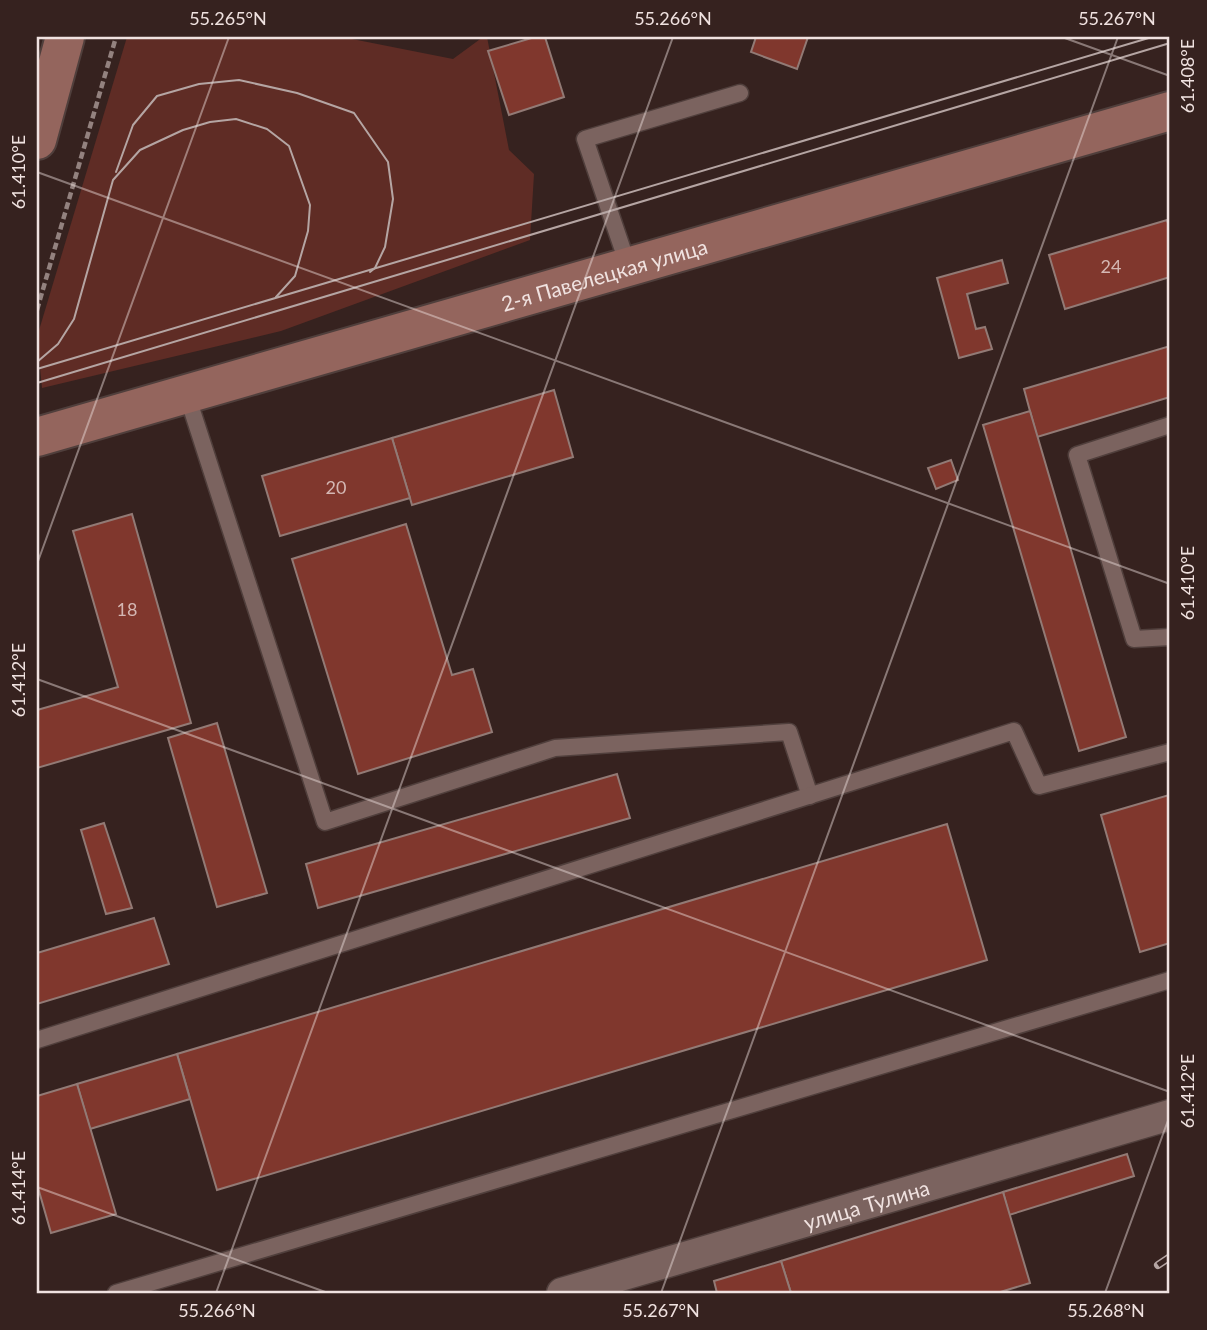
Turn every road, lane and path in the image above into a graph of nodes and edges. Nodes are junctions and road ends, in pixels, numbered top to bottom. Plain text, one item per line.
1 (65, 37) edge
2 (116, 37) edge
3 (740, 93) dead end
4 (1170, 111) edge
5 (37, 140) edge
6 (629, 268) junction
7 (37, 310) edge
8 (187, 395) junction
9 (1170, 425) edge
10 (37, 437) edge
11 (1170, 637) edge
12 (1170, 752) edge
13 (810, 796) junction
14 (1170, 980) edge
15 (37, 1041) edge
16 (1170, 1115) edge
17 (116, 1293) edge
18 (562, 1293) edge

1 - 5 main road
2 - 7 path
3 - 6 lane
4 - 6 main road, 2-я Павелецкая улица
6 - 8 main road, 2-я Павелецкая улица
8 - 10 main road, 2-я Павелецкая улица
8 - 13 lane
9 - 11 lane
12 - 13 lane
13 - 15 lane
14 - 17 lane
16 - 18 street, улица Тулина

